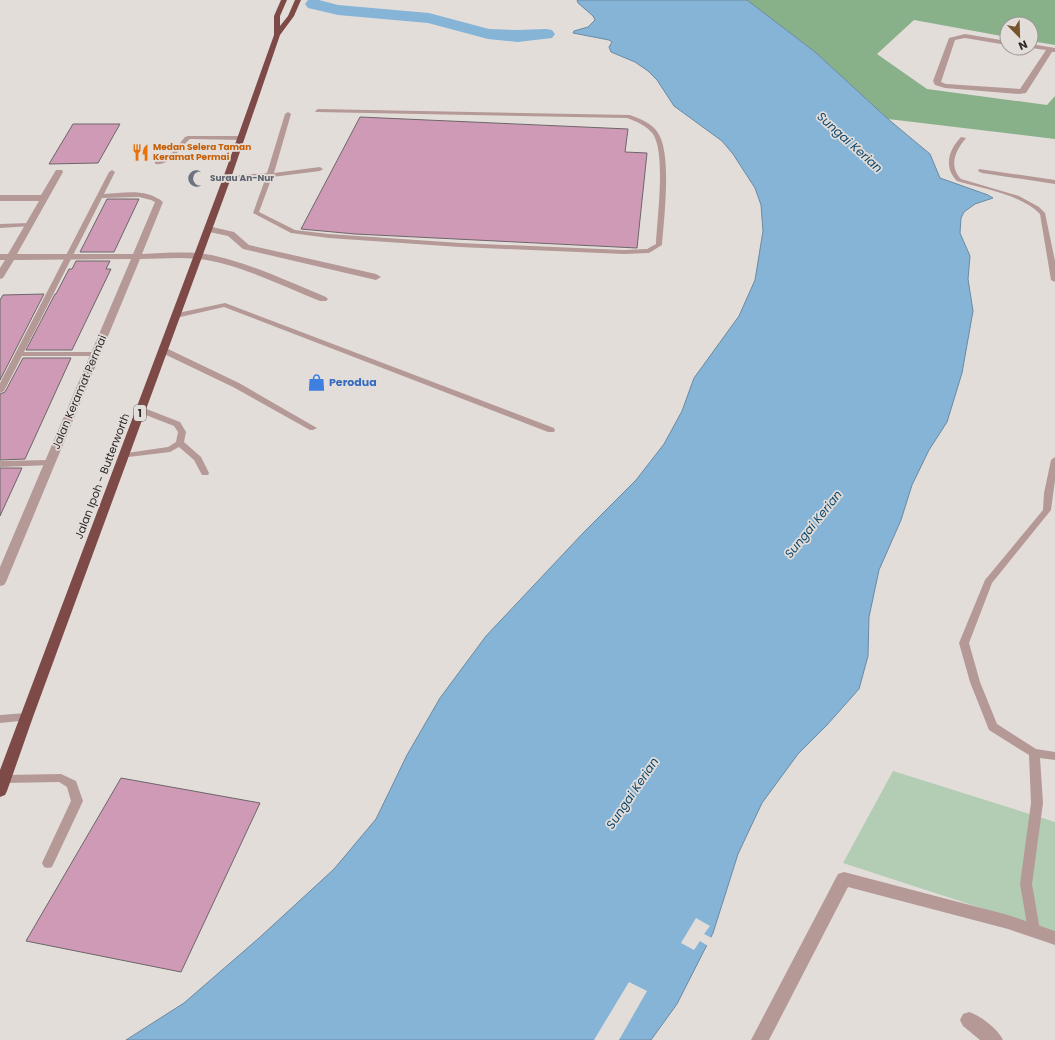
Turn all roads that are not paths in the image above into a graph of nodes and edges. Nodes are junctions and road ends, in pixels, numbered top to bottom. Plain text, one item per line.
1 (279, 0) edge
2 (284, 0) edge
3 (298, 0) edge
4 (277, 16) junction
5 (277, 36) junction
6 (999, 42) edge
7 (1039, 47) edge
8 (1053, 50) edge
9 (318, 111) dead end
10 (288, 114) dead end
11 (241, 138) junction
12 (963, 138) dead end
13 (157, 162) dead end
14 (320, 168) dead end
15 (982, 171) dead end
16 (59, 172) dead end
17 (112, 172) dead end
18 (270, 175) junction
19 (227, 178) junction
20 (1055, 182) edge
21 (100, 196) junction
22 (0, 198) edge
23 (44, 198) junction
24 (159, 202) joint
25 (29, 225) junction
26 (0, 226) edge
27 (208, 229) junction
28 (198, 256) junction
29 (0, 257) edge
30 (10, 257) junction
31 (68, 257) junction
32 (136, 257) junction
33 (0, 276) edge
34 (376, 277) dead end
35 (1055, 280) edge
36 (323, 299) dead end
37 (176, 316) junction
38 (163, 350) junction
39 (19, 354) junction
40 (95, 354) junction
41 (0, 391) edge
42 (141, 410) junction
43 (313, 428) dead end
44 (551, 430) dead end
45 (180, 443) junction
46 (123, 456) junction
47 (1055, 460) edge
48 (49, 463) junction
49 (0, 464) edge
50 (205, 473) dead end
51 (0, 582) edge
52 (26, 717) junction
53 (0, 719) edge
54 (1034, 753) junction
55 (1055, 756) edge
56 (4, 779) junction
57 (0, 791) edge
58 (48, 863) dead end
59 (1034, 930) junction
60 (1055, 938) edge
61 (969, 1020) dead end
62 (760, 1040) edge
63 (994, 1040) edge

1 - 4 highway
2 - 4 highway, Jalan Ipoh - Butterworth / 1
3 - 5 highway, Jalan Ipoh - Butterworth / 1
4 - 5 highway, Jalan Ipoh - Butterworth / 1
5 - 11 highway, Jalan Ipoh - Butterworth / 1
6 - 8 street
7 - 8 street
9 - 18 lane
10 - 18 lane
11 - 13 lane
11 - 19 highway, Jalan Ipoh - Butterworth / 1
12 - 35 lane
14 - 18 lane
15 - 20 street
16 - 23 street
17 - 21 lane
18 - 19 lane
19 - 27 highway, Jalan Ipoh - Butterworth / 1
21 - 24 lane
21 - 31 lane
22 - 23 street
23 - 25 street
24 - 32 street, Jalan Keramat Permai
25 - 26 lane
25 - 30 street
27 - 28 highway, Jalan Ipoh - Butterworth / 1
27 - 34 street
28 - 32 street
28 - 36 street
28 - 37 highway, Jalan Ipoh - Butterworth / 1
29 - 30 street
30 - 31 street
30 - 33 street
31 - 32 street
31 - 39 lane
32 - 40 street, Jalan Keramat Permai
37 - 38 highway, Jalan Ipoh - Butterworth / 1
37 - 44 lane
38 - 42 highway, Jalan Ipoh - Butterworth / 1
38 - 43 lane
39 - 40 lane
39 - 41 lane
40 - 48 street, Jalan Keramat Permai
42 - 45 lane
42 - 46 highway, Jalan Ipoh - Butterworth / 1
45 - 46 lane
45 - 50 lane
46 - 52 highway, Jalan Ipoh - Butterworth / 1
47 - 54 lane
48 - 49 lane
48 - 51 street, Jalan Keramat Permai
52 - 53 lane
52 - 56 highway, Jalan Ipoh - Butterworth / 1
54 - 55 lane
54 - 59 lane
56 - 57 highway, Jalan Ipoh - Butterworth / 1
56 - 58 lane
59 - 60 street
59 - 62 street
61 - 63 street

